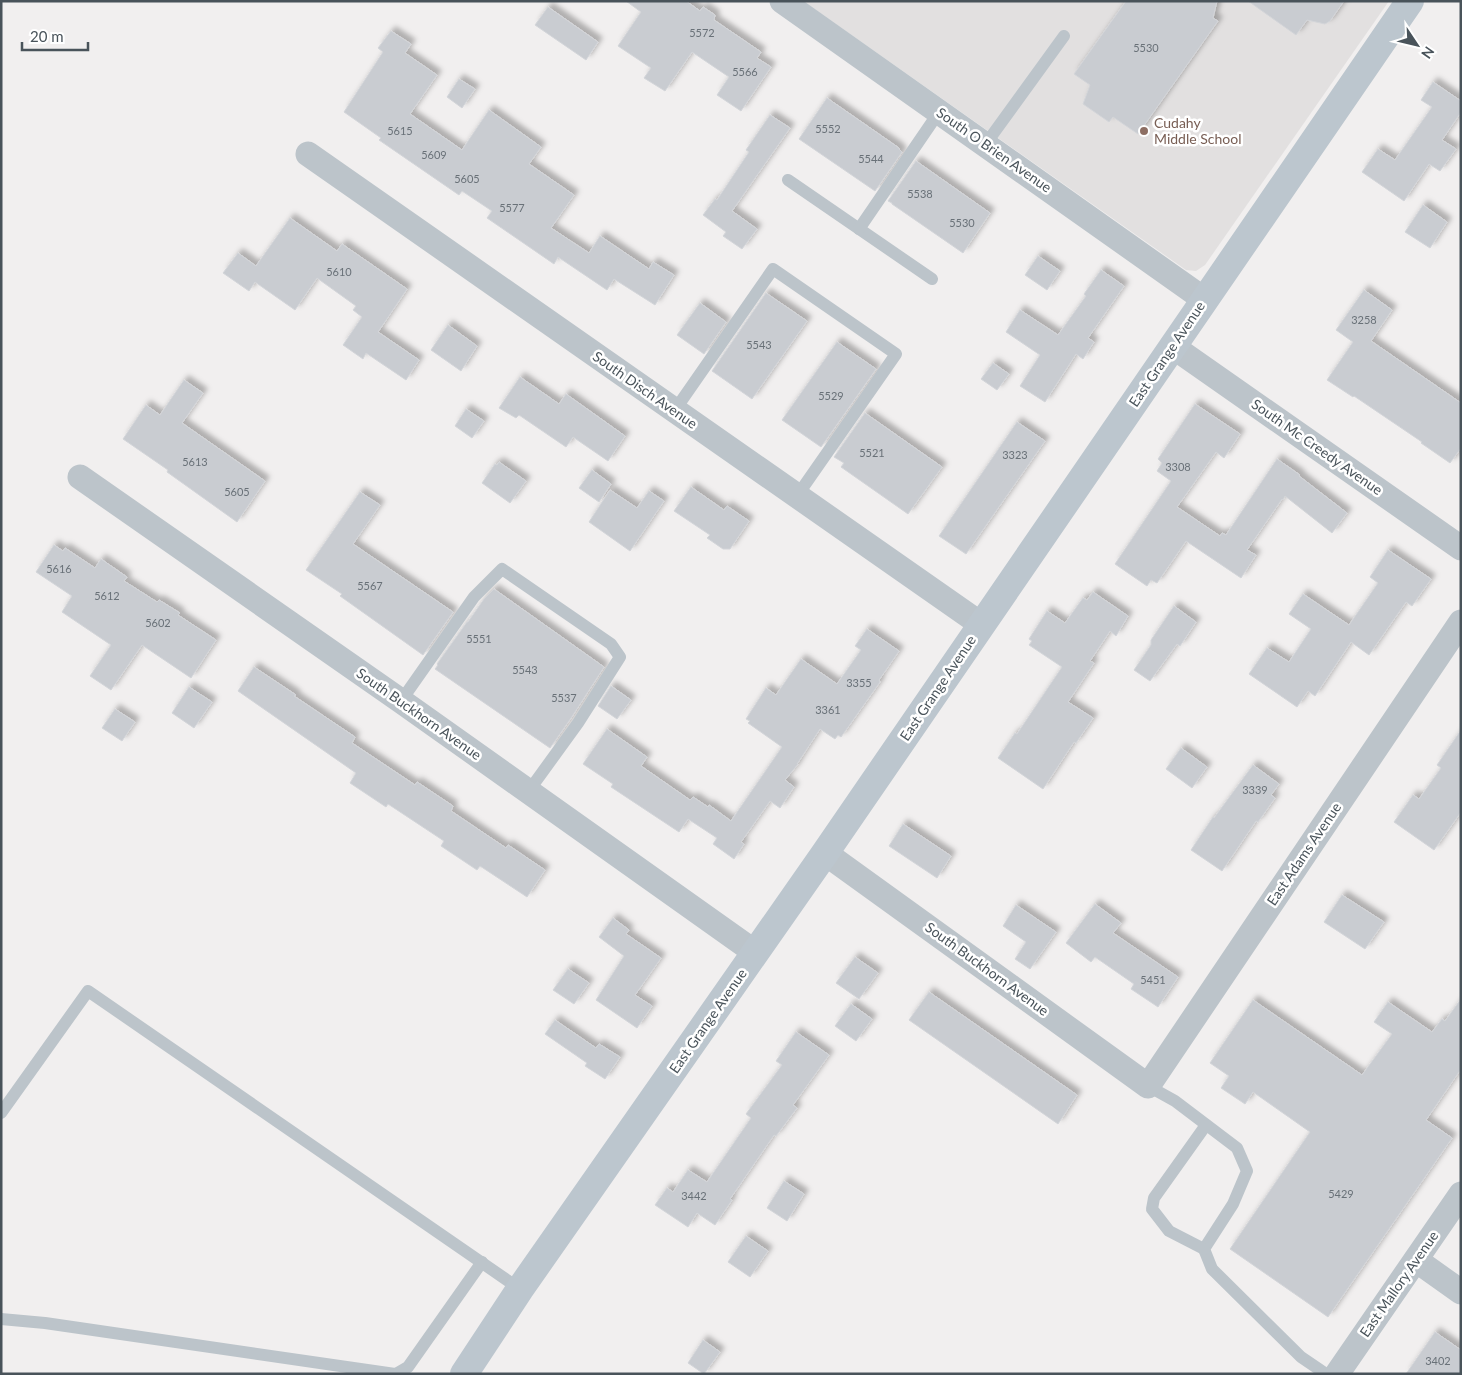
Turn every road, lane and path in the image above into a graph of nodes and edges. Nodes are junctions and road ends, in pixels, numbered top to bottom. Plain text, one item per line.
1 (782, 1) edge
2 (1410, 1) edge
3 (1064, 36) dead end
4 (939, 112) junction
5 (985, 144) junction
6 (308, 154) dead end
7 (788, 180) dead end
8 (859, 229) junction
9 (932, 279) dead end
10 (1205, 300) junction
11 (1172, 346) junction
12 (675, 410) junction
13 (80, 477) dead end
14 (797, 496) junction
15 (1461, 548) edge
16 (1461, 622) edge
17 (982, 625) junction
18 (401, 701) junction
19 (528, 792) junction
20 (825, 853) junction
21 (756, 953) junction
22 (1148, 1086) junction
23 (1, 1113) edge
24 (1206, 1125) junction
25 (1461, 1194) edge
26 (1204, 1249) junction
27 (1416, 1260) junction
28 (482, 1262) junction
29 (520, 1289) junction
30 (1461, 1292) edge
31 (1, 1319) edge
32 (1340, 1372) edge
33 (396, 1374) edge
34 (464, 1374) edge

1 - 4 street, South O Brien Avenue
2 - 10 street, East Grange Avenue
3 - 5 lane
4 - 5 street, South O Brien Avenue
4 - 8 lane
5 - 10 street, South O Brien Avenue
6 - 12 street, South Disch Avenue
7 - 8 lane
8 - 9 lane
10 - 11 street, East Grange Avenue
11 - 15 street, South Mc Creedy Avenue
11 - 17 street, East Grange Avenue
12 - 14 street, South Disch Avenue
12 - 14 lane
13 - 18 street, South Buckhorn Avenue
14 - 17 street, South Disch Avenue
16 - 22 street, East Adams Avenue
17 - 20 street, East Grange Avenue
18 - 19 street, South Buckhorn Avenue
18 - 19 lane
19 - 21 street, South Buckhorn Avenue
20 - 21 street, East Grange Avenue
20 - 22 street, South Buckhorn Avenue
21 - 29 street, East Grange Avenue
22 - 24 lane
23 - 28 lane
24 - 26 lane
24 - 26 lane
25 - 27 street, East Mallory Avenue
26 - 32 lane
27 - 30 street
27 - 32 street, East Mallory Avenue
28 - 29 lane
28 - 33 lane
29 - 34 street, East Grange Avenue
31 - 33 lane

